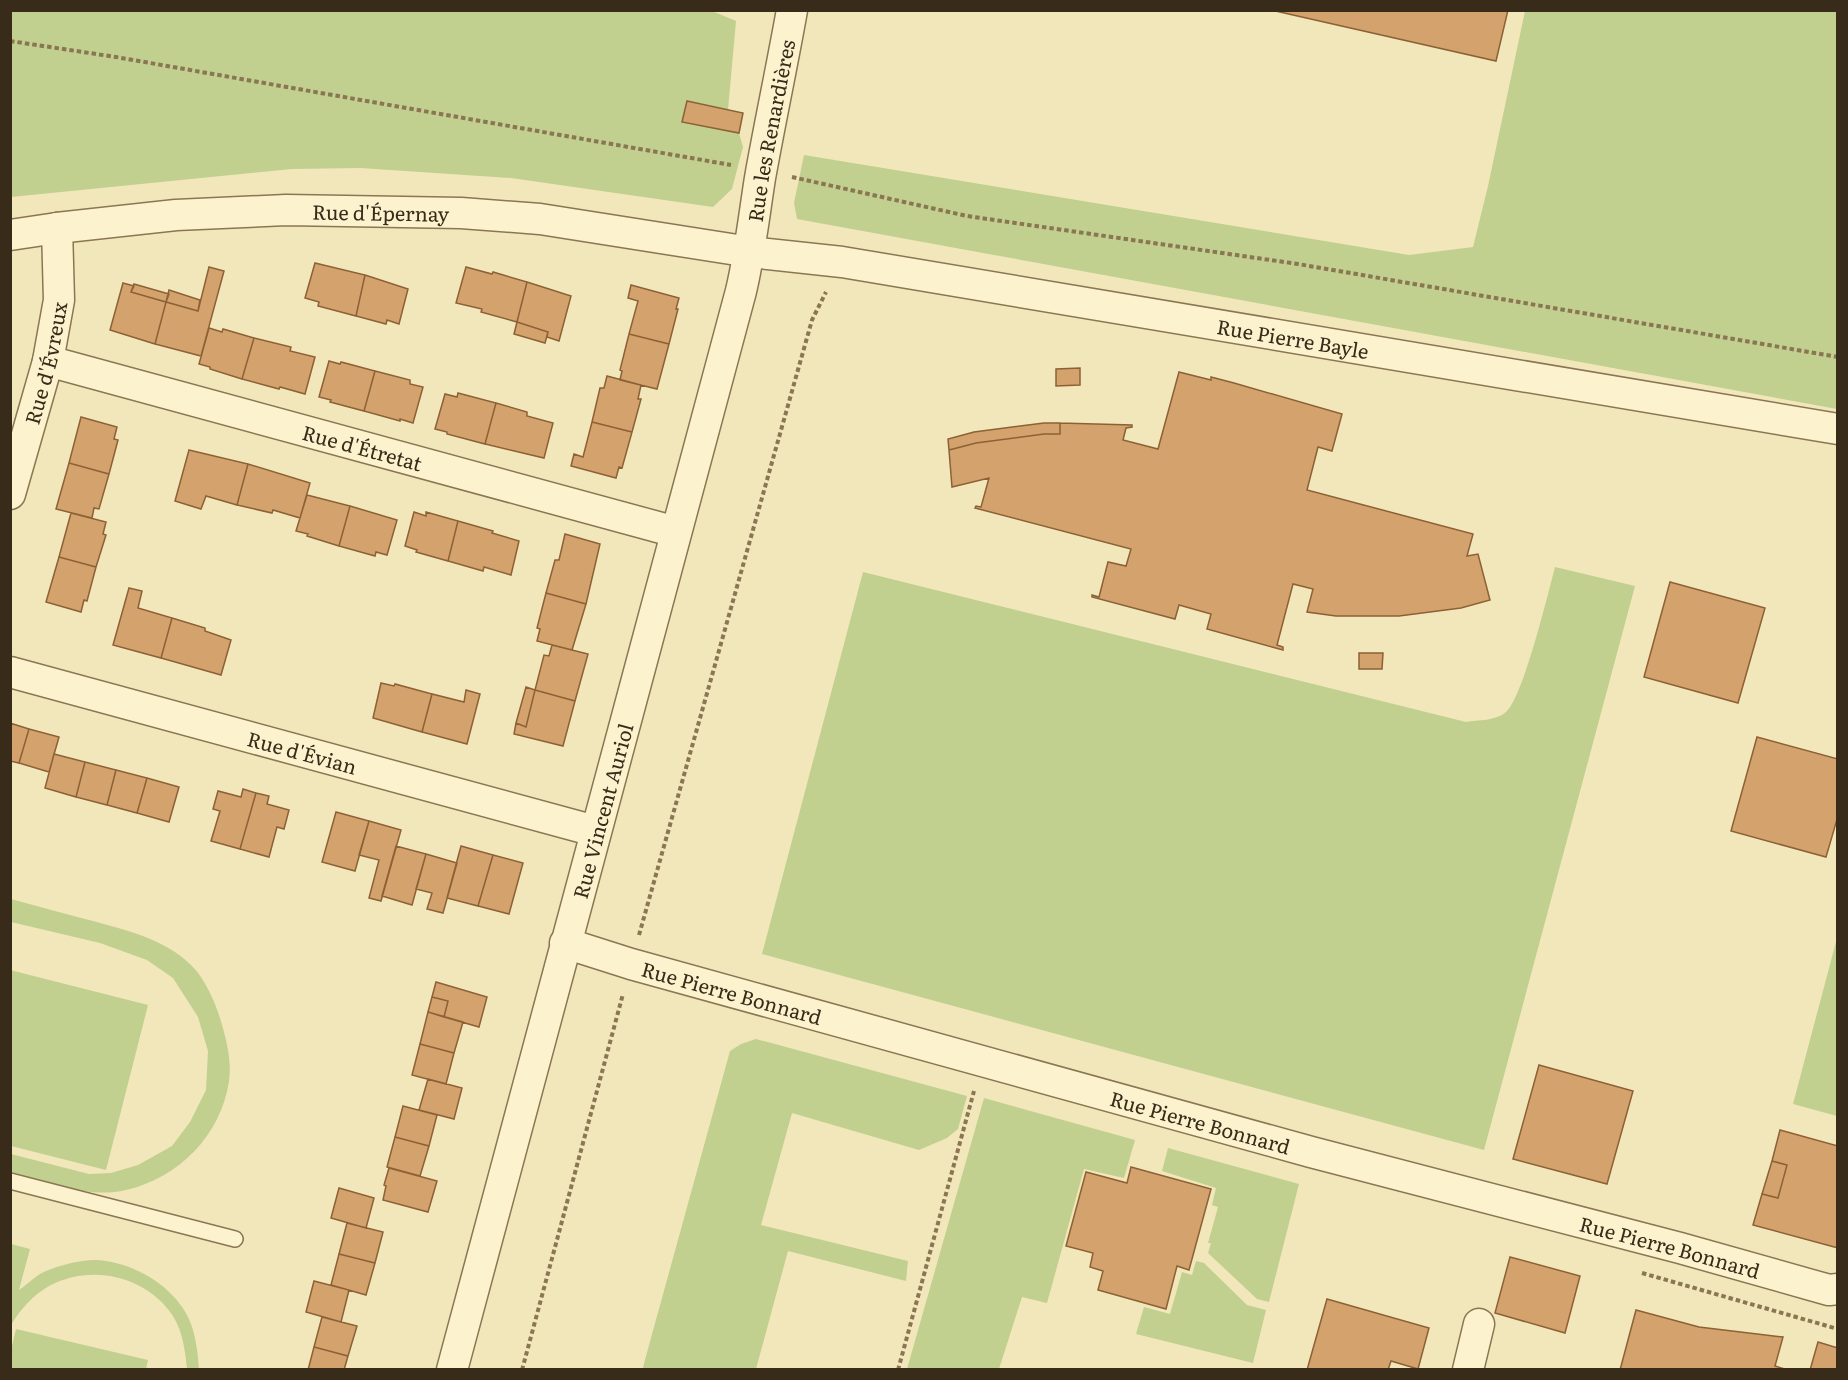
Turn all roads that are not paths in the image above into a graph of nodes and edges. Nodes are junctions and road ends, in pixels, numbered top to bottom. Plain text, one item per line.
1 (792, 10) edge
2 (57, 228) junction
3 (10, 235) edge
4 (750, 252) junction
5 (48, 361) junction
6 (1838, 429) edge
7 (10, 494) edge
8 (676, 532) junction
9 (10, 672) edge
10 (595, 831) junction
11 (566, 943) junction
12 (10, 1181) edge
13 (235, 1239) dead end
14 (1838, 1289) edge
15 (1479, 1324) dead end
16 (452, 1370) edge
17 (1468, 1370) edge

1 - 4 street, Rue les Renardières
2 - 3 street, Rue d'Épernay
2 - 4 street, Rue d'Épernay
2 - 5 street, Rue d'Évreux
4 - 6 street, Rue Pierre Bayle
4 - 8 street, Rue Vincent Auriol
5 - 7 street, Rue d'Évreux
5 - 8 street, Rue d'Étretat
8 - 10 street, Rue Vincent Auriol
9 - 10 street, Rue d'Évian
10 - 11 street, Rue Vincent Auriol
11 - 14 street, Rue Pierre Bonnard
11 - 16 street, Rue Vincent Auriol
12 - 13 lane
15 - 17 street

